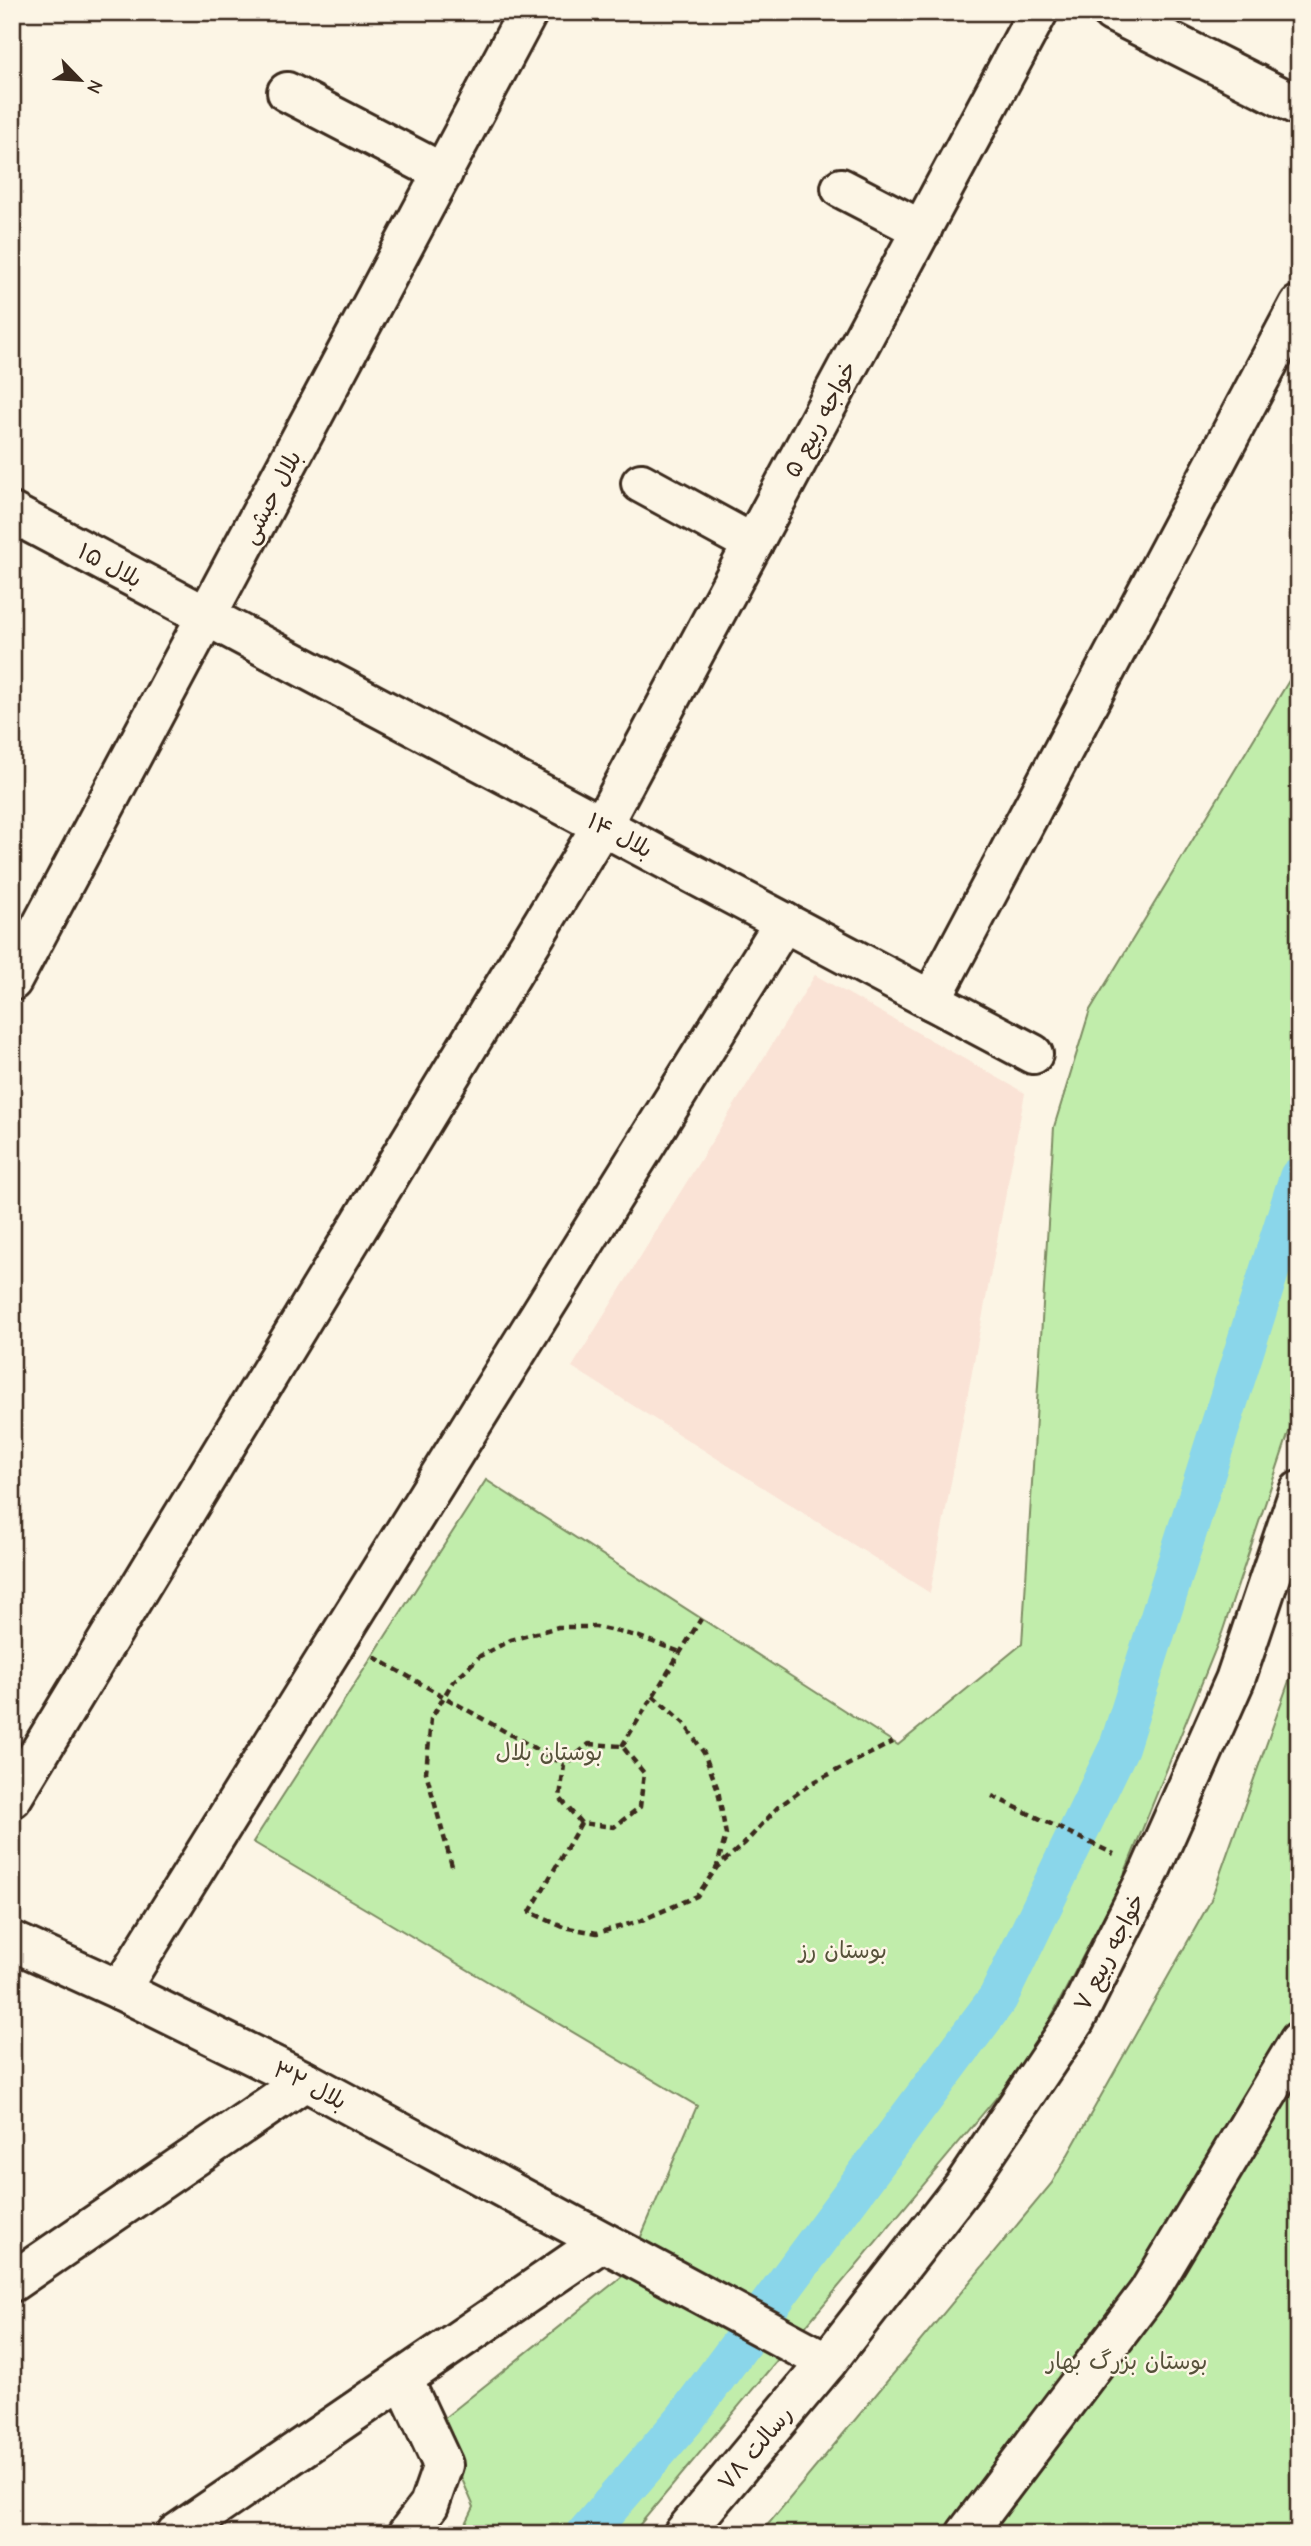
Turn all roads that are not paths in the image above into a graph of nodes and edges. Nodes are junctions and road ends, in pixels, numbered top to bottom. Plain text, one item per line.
1 (528, 12) edge
2 (1038, 12) edge
3 (1112, 12) edge
4 (287, 92) dead end
5 (1299, 106) edge
6 (443, 173) junction
7 (841, 188) dead end
8 (922, 230) junction
9 (1299, 305) edge
10 (641, 483) dead end
11 (12, 513) edge
12 (753, 544) junction
13 (208, 617) junction
14 (602, 825) junction
15 (784, 922) junction
16 (12, 981) edge
17 (931, 1000) junction
18 (1033, 1054) dead end
19 (1299, 1491) edge
20 (12, 1798) edge
21 (12, 1941) edge
22 (120, 1990) junction
23 (1299, 2041) edge
24 (305, 2081) junction
25 (602, 2242) junction
26 (12, 2282) edge
27 (811, 2354) junction
28 (403, 2379) junction
29 (176, 2534) edge
30 (407, 2534) edge
31 (683, 2534) edge
32 (966, 2534) edge

1 - 6 street, بلال حبشی
2 - 8 street, خواجه ربیع ۵
3 - 5 street
4 - 6 street
6 - 13 street, بلال حبشی
7 - 8 street
8 - 12 street, خواجه ربیع ۵
9 - 17 street
10 - 12 street
11 - 13 street, بلال ۱۵
12 - 14 street, خواجه ربیع ۵
13 - 14 street, بلال ۱۴
13 - 16 street, بلال حبشی
14 - 15 street, بلال ۱۴
14 - 20 street, خواجه ربیع ۵
15 - 17 street, بلال ۱۴
15 - 22 street
17 - 18 street, بلال ۱۴
19 - 27 street, خواجه ربیع ۷
21 - 22 street, بلال ۳۲
22 - 24 street, بلال ۳۲
23 - 32 street
24 - 25 street, بلال ۳۲
24 - 26 street
25 - 27 street, بلال ۳۲
25 - 28 street
27 - 31 street, رسالت ۷۸
28 - 29 street
28 - 30 street

